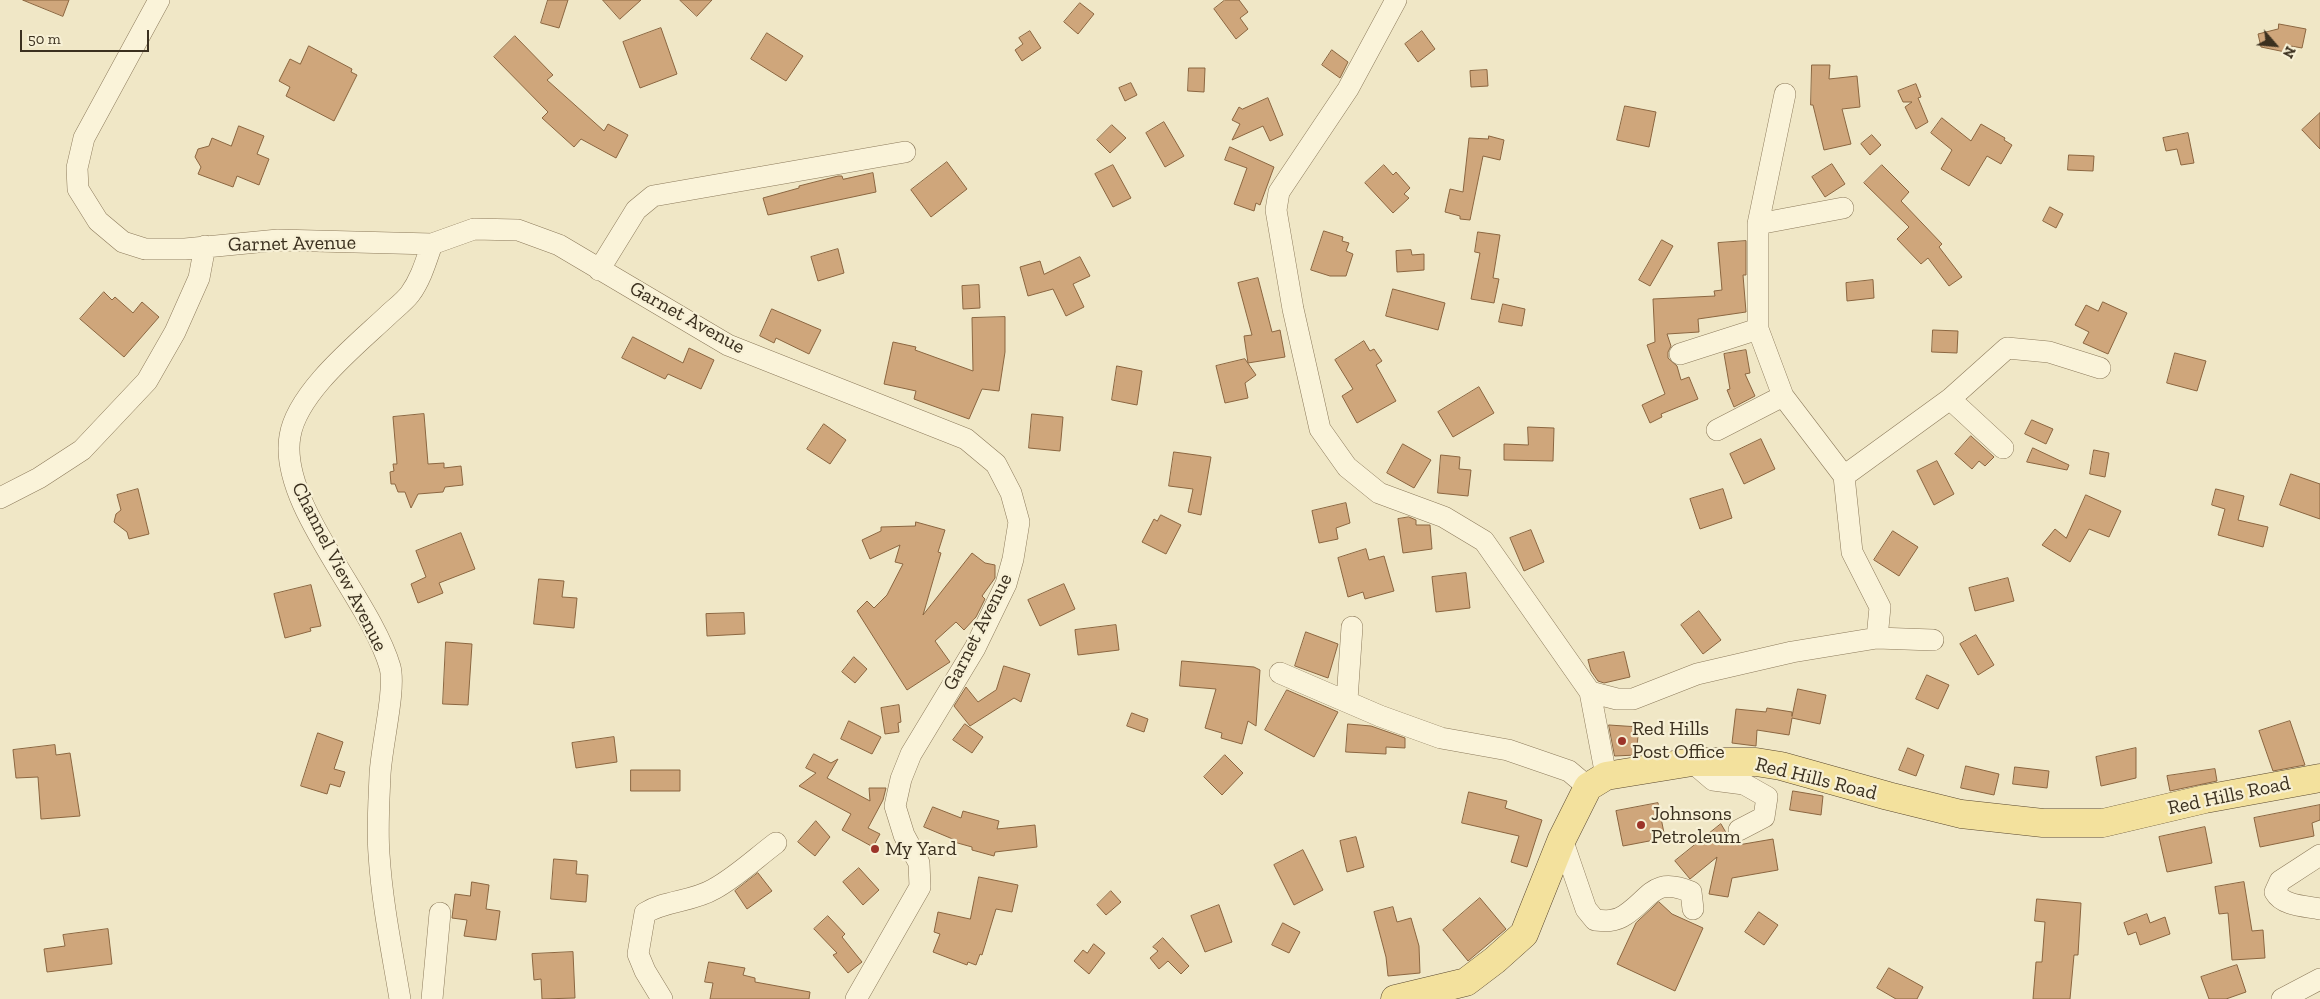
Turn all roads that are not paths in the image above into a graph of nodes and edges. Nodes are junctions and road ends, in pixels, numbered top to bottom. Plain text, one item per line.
1 (159, 0) edge
2 (1396, 0) edge
3 (1785, 94) dead end
4 (905, 152) dead end
5 (1843, 208) dead end
6 (1758, 224) junction
7 (432, 244) junction
8 (204, 246) junction
9 (599, 270) junction
10 (1758, 329) junction
11 (1680, 354) dead end
12 (2100, 368) dead end
13 (1783, 396) junction
14 (1950, 399) junction
15 (1717, 430) dead end
16 (2003, 448) dead end
17 (1844, 476) junction
18 (0, 498) edge
19 (1352, 627) dead end
20 (1877, 638) junction
21 (1933, 640) dead end
22 (1280, 673) dead end
23 (1590, 692) junction
24 (1347, 700) junction
25 (1692, 762) junction
26 (2320, 778) edge
27 (1597, 781) junction
28 (1739, 830) dead end
29 (1562, 839) junction
30 (776, 843) dead end
31 (2320, 855) edge
32 (1693, 909) dead end
33 (2320, 909) edge
34 (440, 913) dead end
35 (2320, 979) edge
36 (400, 999) edge
37 (432, 999) edge
38 (662, 999) edge
39 (856, 999) edge
40 (1395, 999) edge
41 (2282, 999) edge

1 - 8 street, Garnet Avenue
2 - 23 street
3 - 6 street
4 - 9 street
5 - 6 street
6 - 10 street
7 - 8 street, Garnet Avenue
7 - 9 street, Garnet Avenue
7 - 36 street, Channel View Avenue
8 - 18 street
9 - 39 street, Garnet Avenue
10 - 11 street
10 - 13 street
12 - 14 street
13 - 15 street
13 - 17 street
14 - 16 street
14 - 17 street
17 - 20 street
19 - 24 street
20 - 21 street
20 - 23 street
22 - 24 street
23 - 27 street
24 - 27 street
25 - 26 main road, Red Hills Road
25 - 27 main road, Red Hills Road
25 - 28 street
27 - 29 main road
29 - 32 street
29 - 40 main road
30 - 38 street
31 - 33 street
34 - 37 street
35 - 41 street

